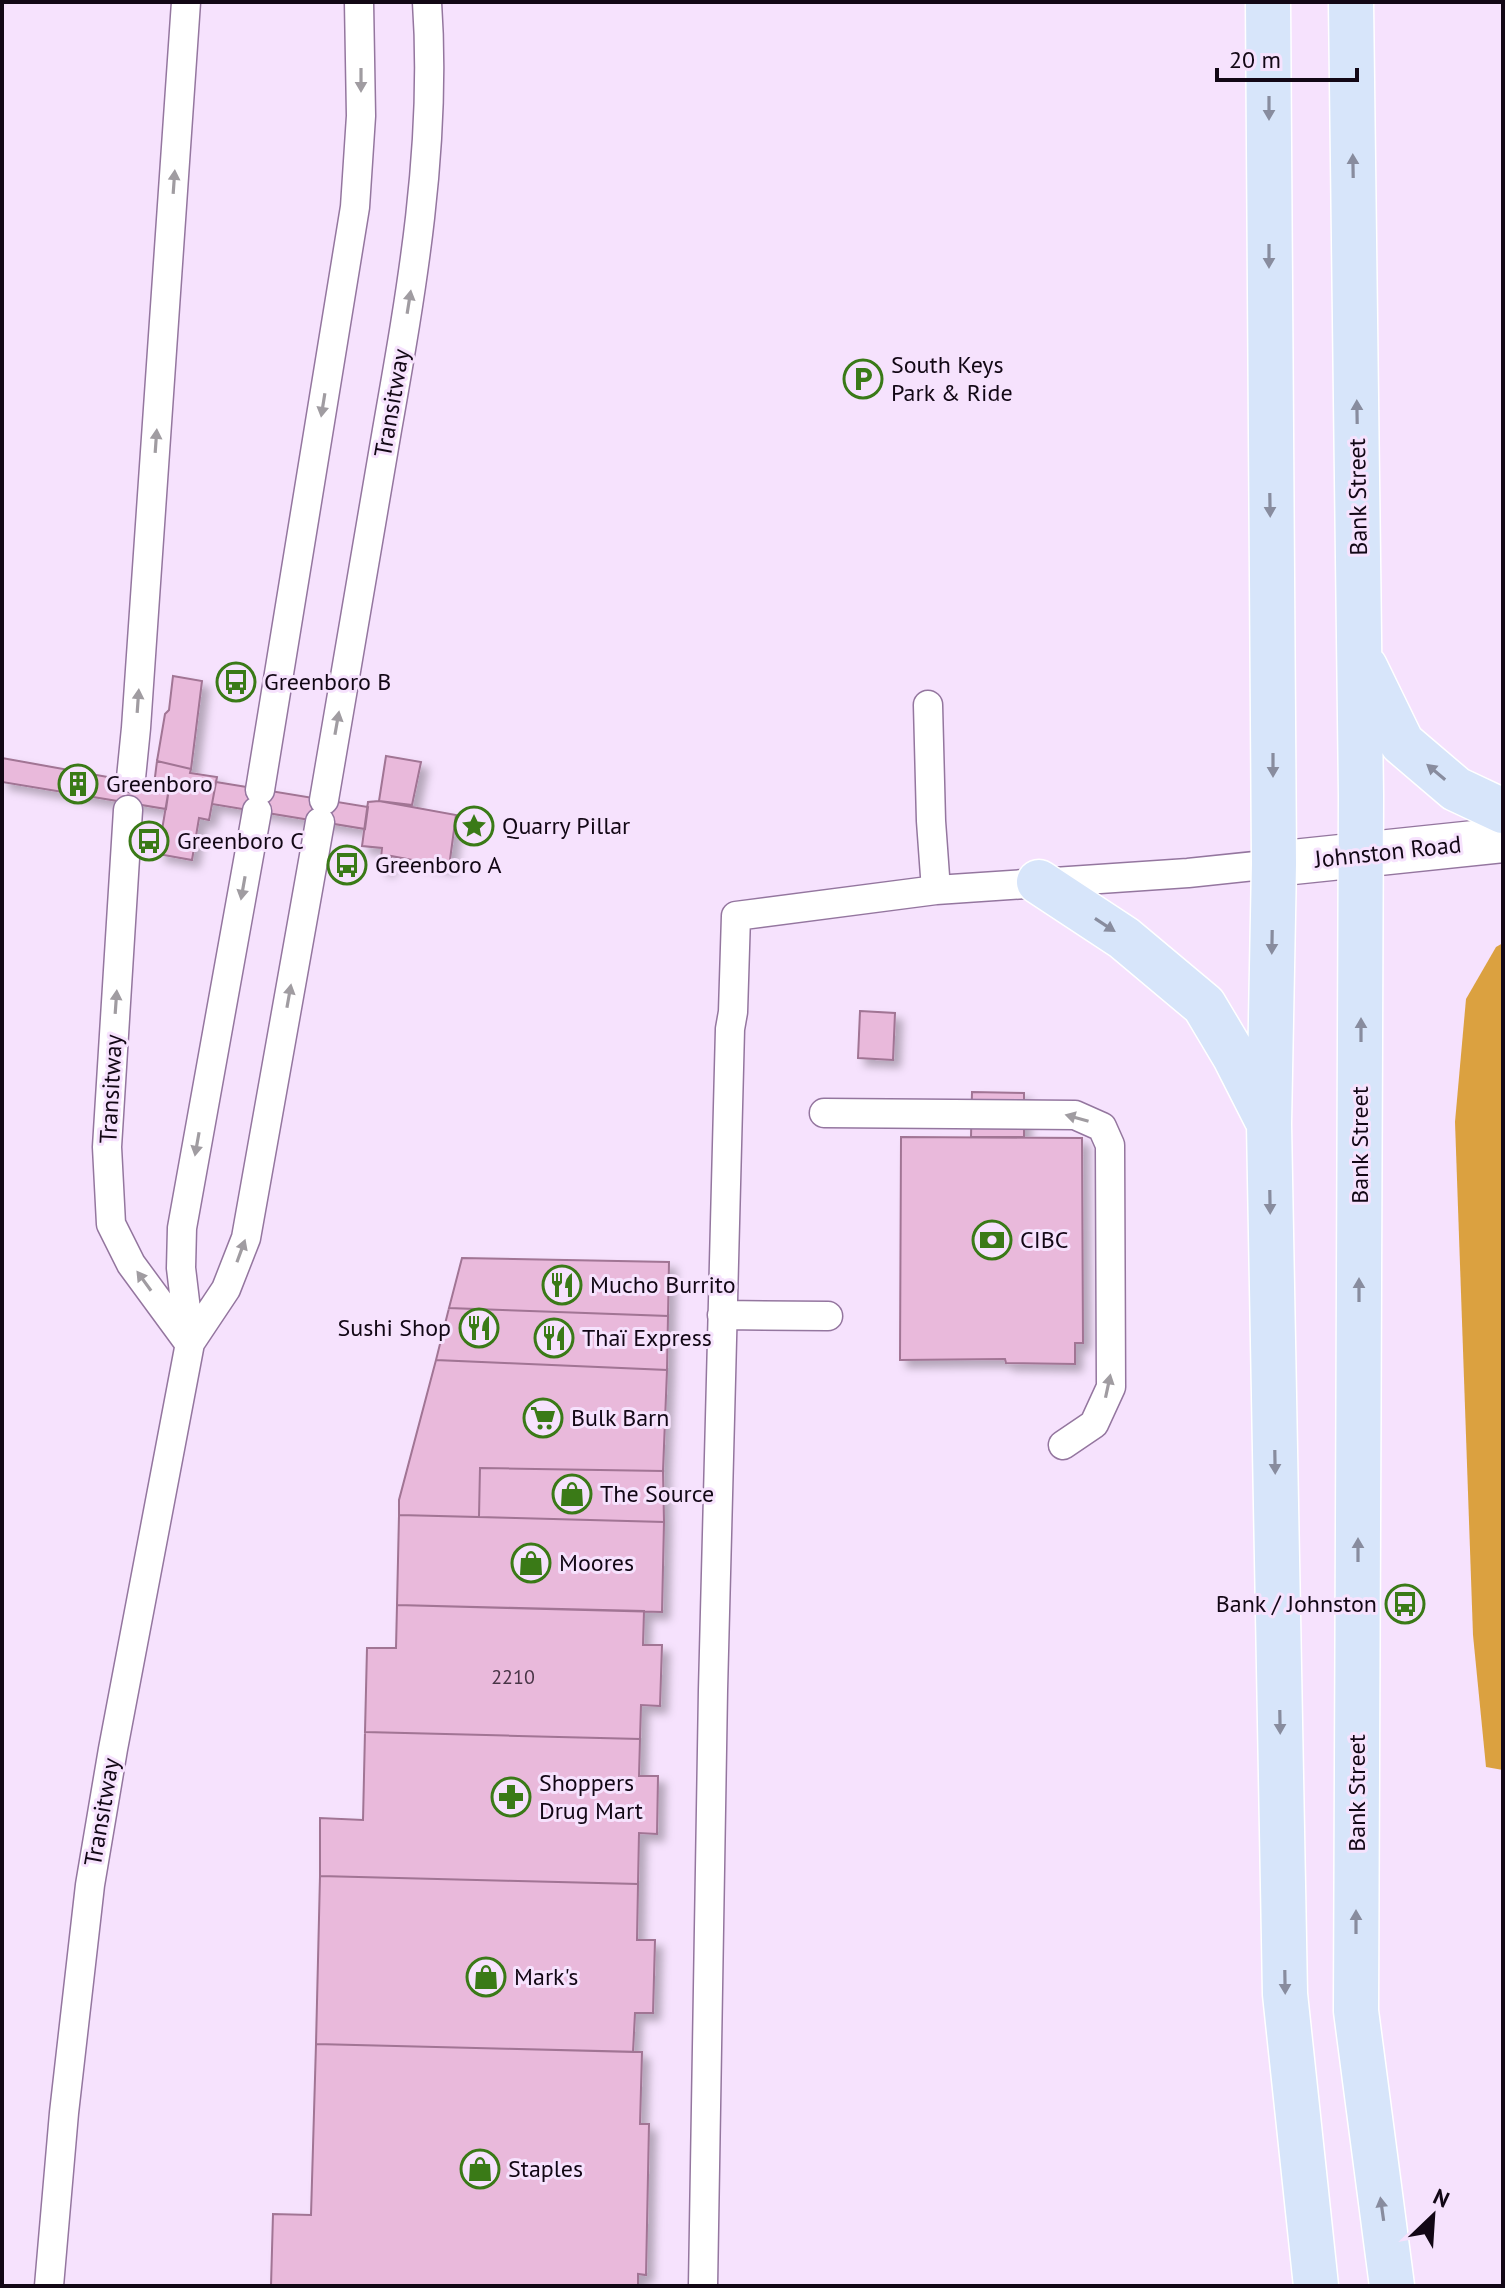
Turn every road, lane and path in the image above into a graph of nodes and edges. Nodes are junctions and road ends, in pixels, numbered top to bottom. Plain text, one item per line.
1 (186, 2) edge
2 (359, 2) edge
3 (427, 2) edge
4 (1268, 2) edge
5 (1351, 2) edge
6 (1360, 658) junction
7 (928, 705) dead end
8 (131, 778) dead end
9 (128, 810) dead end
10 (1503, 811) edge
11 (1503, 840) edge
12 (1361, 855) junction
13 (1274, 864) junction
14 (1039, 882) junction
15 (936, 890) junction
16 (824, 1113) dead end
17 (1269, 1124) junction
18 (722, 1315) junction
19 (828, 1316) dead end
20 (190, 1343) junction
21 (1063, 1445) dead end
22 (49, 2286) edge
23 (703, 2286) edge
24 (1316, 2286) edge
25 (1392, 2286) edge

8 -> 1 lane
2 -> 20 lane, Transitway
20 -> 3 lane, Transitway
4 -> 13 main road
6 -> 5 main road, Bank Street
10 -> 6 main road
6 - 12 main road, Bank Street
7 - 15 lane
20 -> 9 lane, Transitway
11 - 12 street, Johnston Road
12 - 13 street, Johnston Road
25 -> 12 main road, Bank Street
13 - 14 lane
13 -> 17 main road
14 - 15 lane
14 -> 17 main road
15 - 18 lane
21 -> 16 lane
17 -> 24 main road
18 - 19 lane
18 - 23 lane
20 - 22 lane, Transitway

